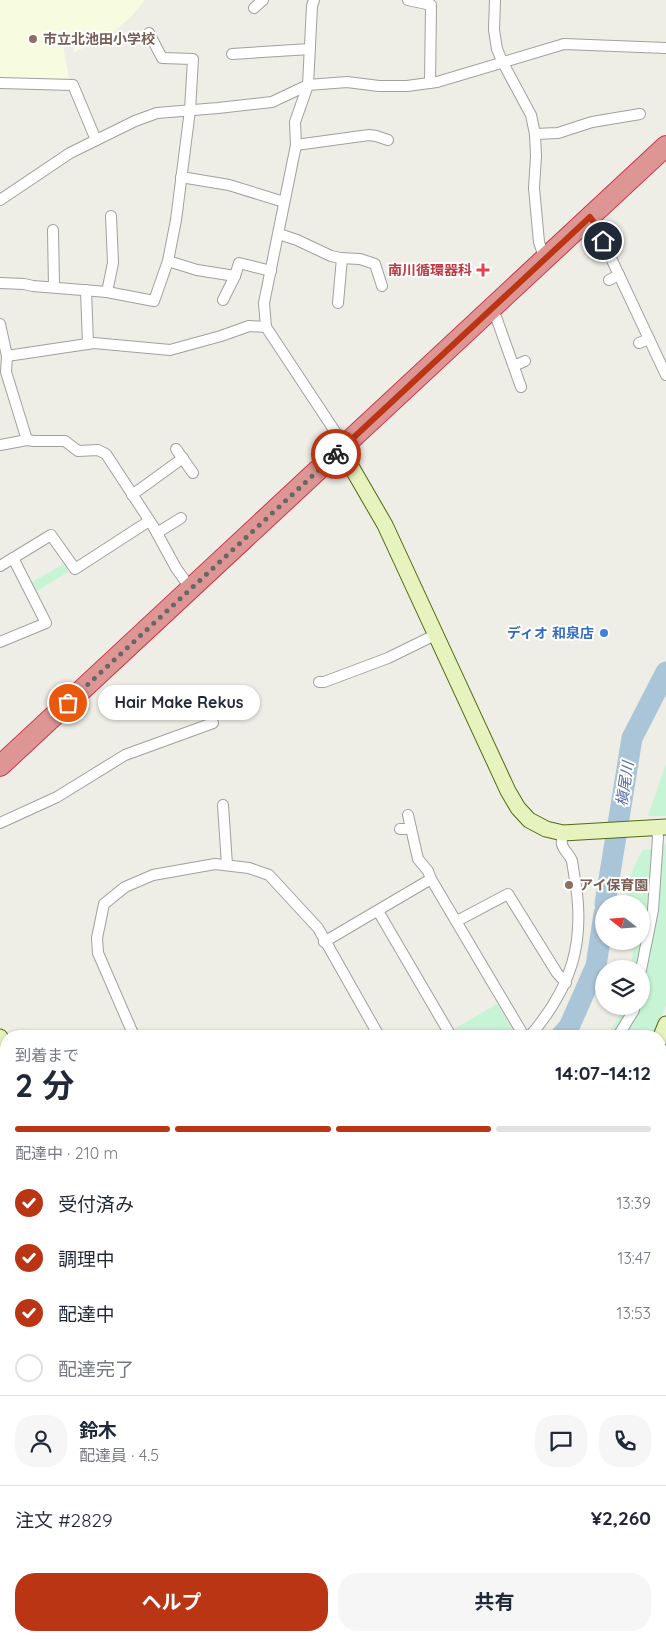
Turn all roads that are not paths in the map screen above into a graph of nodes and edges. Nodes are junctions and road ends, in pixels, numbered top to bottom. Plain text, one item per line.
1 (263, 0) edge
2 (314, 0) edge
3 (408, 0) edge
4 (495, 0) edge
5 (254, 8) dead end
6 (149, 33) dead end
7 (666, 48) edge
8 (310, 49) junction
9 (232, 54) dead end
10 (503, 63) junction
11 (0, 83) edge
12 (430, 83) junction
13 (308, 85) junction
14 (190, 110) junction
15 (640, 114) dead end
16 (534, 134) junction
17 (96, 140) junction
18 (388, 140) dead end
19 (296, 145) junction
20 (666, 146) edge
21 (181, 177) junction
22 (0, 200) edge
23 (284, 202) junction
24 (111, 216) dead end
25 (590, 217) junction
26 (53, 230) dead end
27 (279, 234) junction
28 (342, 258) junction
29 (545, 260) junction
30 (168, 261) junction
31 (271, 272) junction
32 (619, 275) junction
33 (235, 276) junction
34 (609, 280) dead end
35 (0, 284) edge
36 (382, 286) dead end
37 (54, 287) junction
38 (86, 290) junction
39 (107, 292) junction
40 (223, 300) dead end
41 (338, 303) dead end
42 (490, 310) junction
43 (0, 324) edge
44 (266, 327) junction
45 (88, 344) junction
46 (8, 356) junction
47 (525, 361) dead end
48 (514, 366) junction
49 (666, 376) edge
50 (521, 386) dead end
51 (27, 440) junction
52 (0, 445) edge
53 (176, 449) dead end
54 (341, 449) junction
55 (182, 458) junction
56 (193, 473) dead end
57 (132, 495) junction
58 (181, 518) dead end
59 (149, 521) junction
60 (157, 533) junction
61 (13, 558) junction
62 (0, 566) edge
63 (191, 589) junction
64 (437, 634) junction
65 (0, 642) edge
66 (318, 682) dead end
67 (212, 723) dead end
68 (0, 766) edge
69 (223, 805) dead end
70 (408, 815) dead end
71 (0, 823) edge
72 (657, 827) edge
73 (400, 829) dead end
74 (412, 830) junction
75 (569, 832) junction
76 (227, 865) junction
77 (431, 879) junction
78 (378, 911) junction
79 (457, 921) junction
80 (324, 942) junction
81 (643, 960) edge
82 (566, 983) junction
83 (631, 1015) edge
84 (131, 1030) edge
85 (375, 1030) edge
86 (447, 1030) edge
87 (521, 1030) edge
88 (535, 1030) edge
89 (622, 1030) edge

1 - 5 street
2 - 8 street
3 - 12 street
4 - 10 street
6 - 14 street
7 - 10 street
8 - 9 street
8 - 13 street
10 - 12 street
10 - 16 street
11 - 17 street
12 - 13 street
13 - 14 street
13 - 19 street
14 - 17 street
14 - 21 street
15 - 16 street
16 - 29 street
17 - 22 street
18 - 19 street
19 - 23 street
20 - 25 highway
21 - 23 street
21 - 30 street
23 - 27 street
24 - 39 street
25 - 29 highway
25 - 32 street
26 - 37 street
27 - 28 street
27 - 31 street
28 - 36 street
28 - 41 street
29 - 42 highway
30 - 33 street
30 - 39 street
31 - 33 street
31 - 44 street
32 - 34 street
32 - 49 street
33 - 40 street
35 - 37 street
37 - 38 street
38 - 39 street
38 - 45 street
42 - 48 street
42 - 54 highway
43 - 46 street
44 - 45 street
44 - 54 street
45 - 46 street
46 - 51 street
47 - 48 street
48 - 50 street
51 - 52 street
51 - 57 street
53 - 55 street
54 - 63 highway
54 - 64 street
55 - 56 street
55 - 57 street
57 - 59 street
58 - 60 street
59 - 60 street
59 - 61 street
60 - 63 street
61 - 62 street
61 - 65 street
63 - 68 highway
64 - 66 street
64 - 75 street
67 - 71 street
69 - 76 street
70 - 74 street
72 - 75 street
72 - 81 street
73 - 74 street
74 - 77 street
75 - 82 street
76 - 80 street
76 - 84 street
77 - 78 street
77 - 79 street
78 - 80 street
78 - 86 street
79 - 82 street
79 - 87 street
80 - 85 street
82 - 88 street
83 - 89 street

